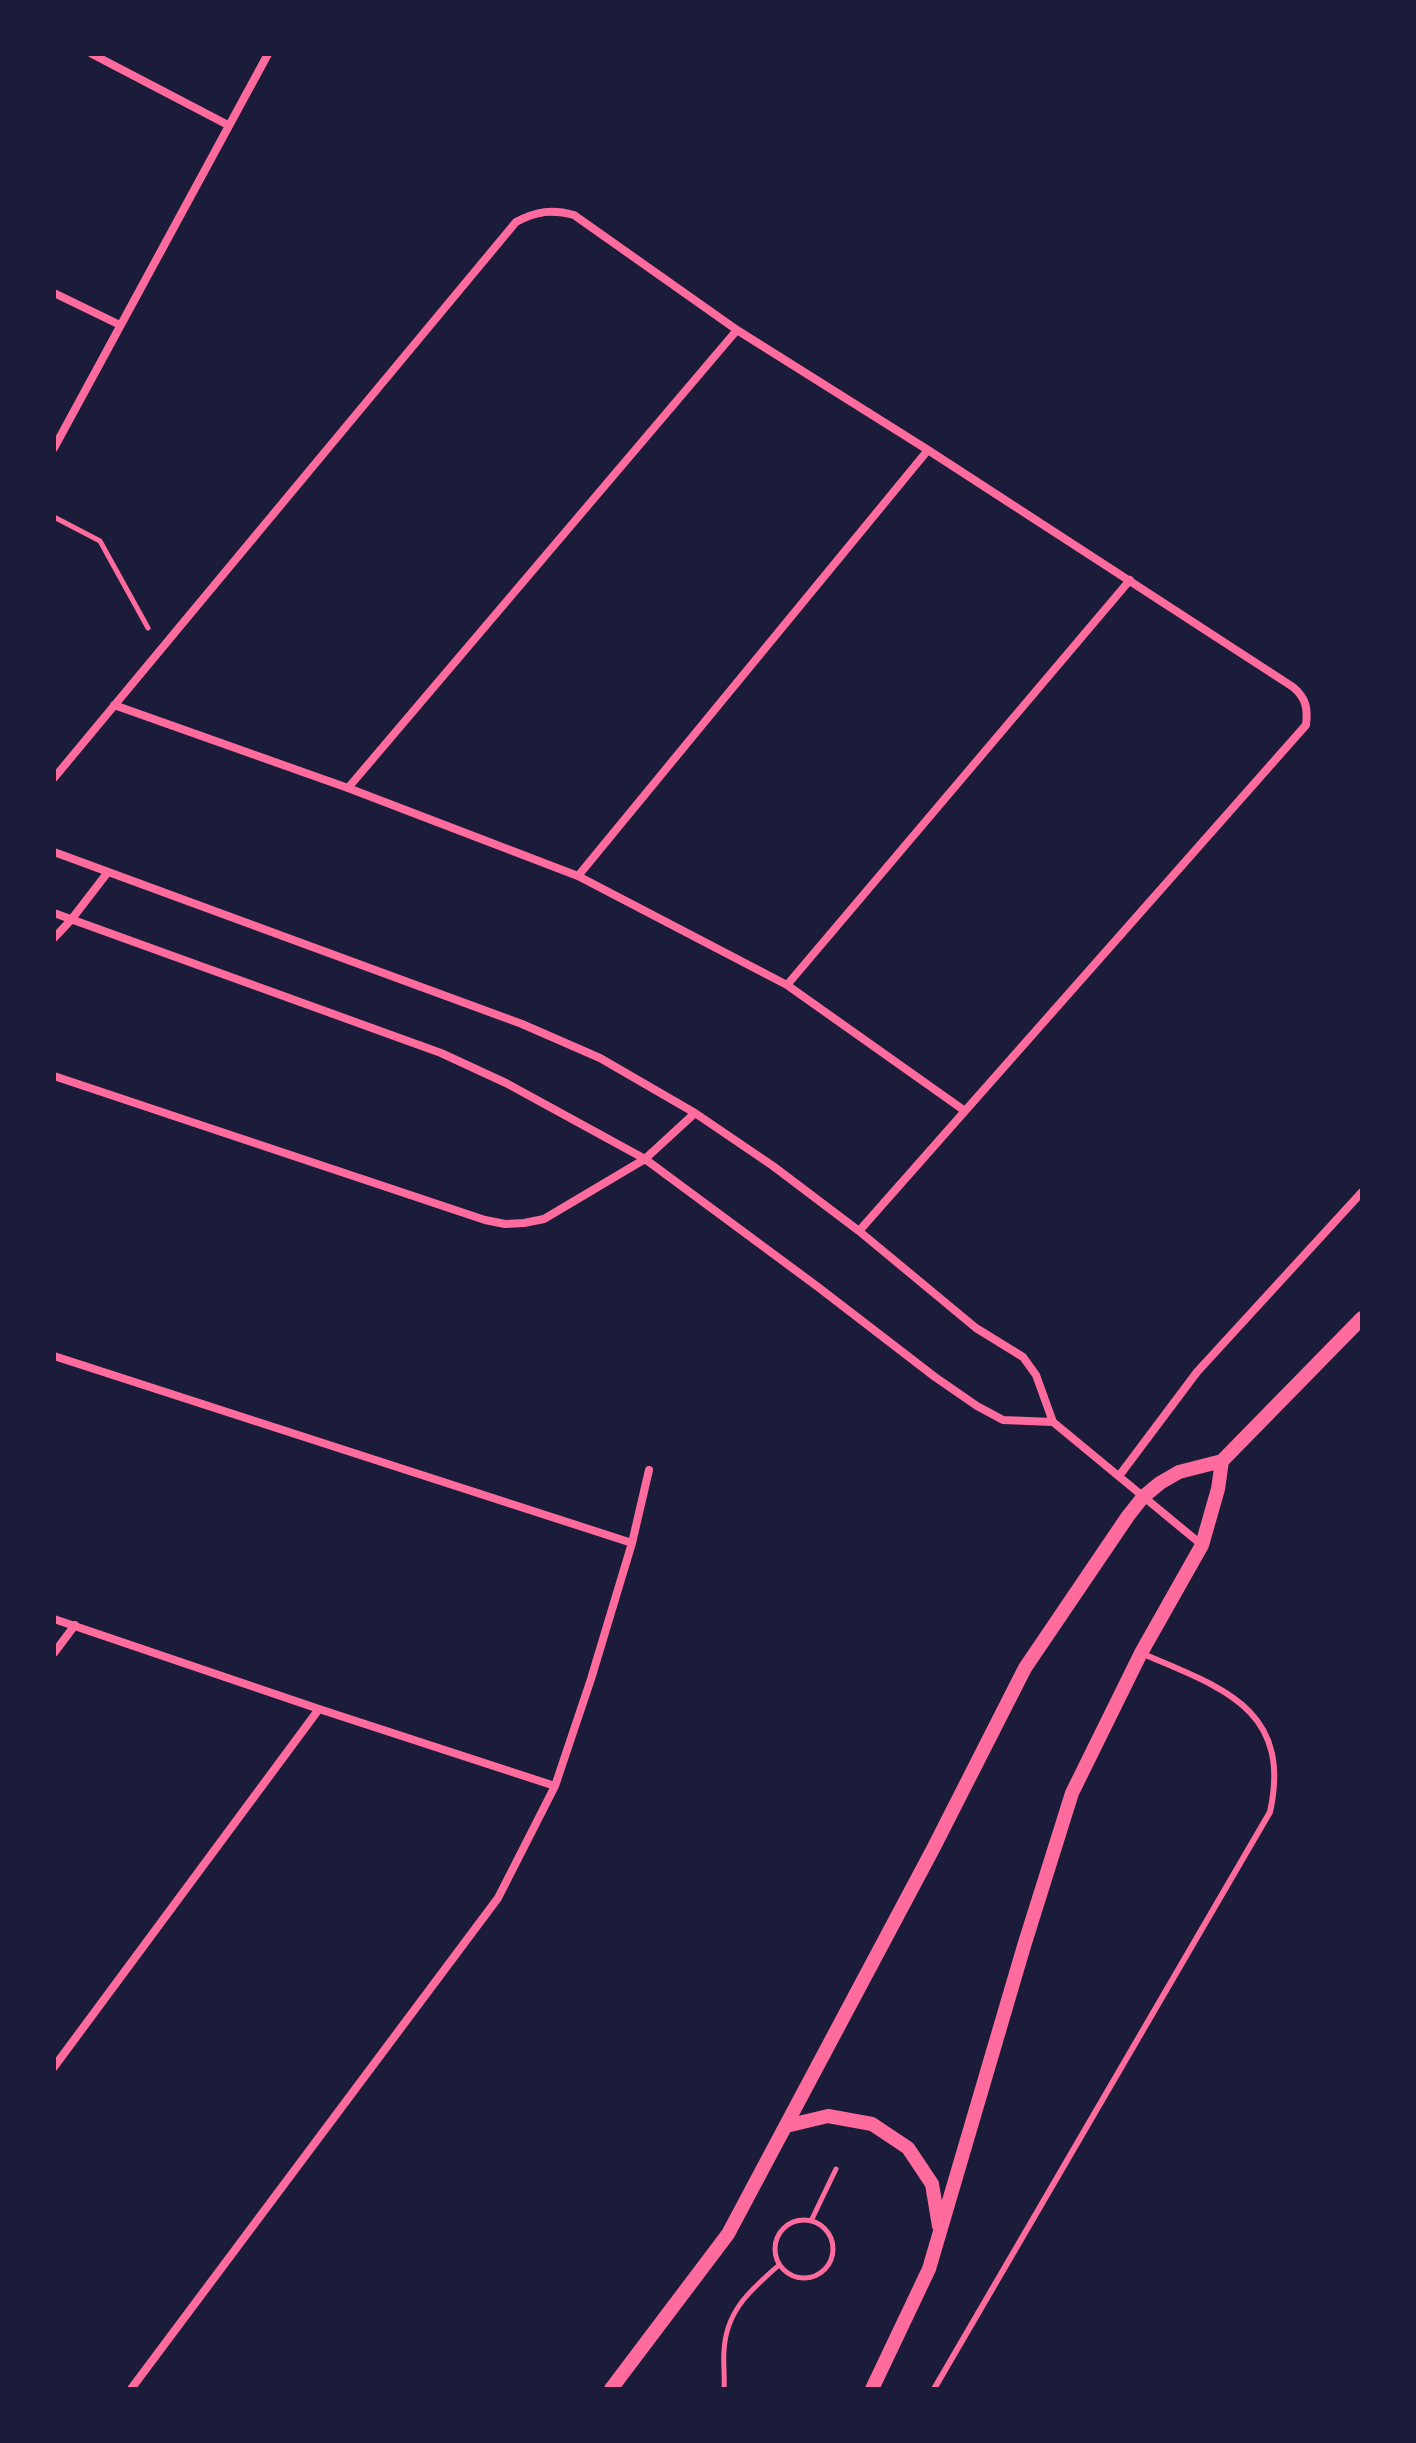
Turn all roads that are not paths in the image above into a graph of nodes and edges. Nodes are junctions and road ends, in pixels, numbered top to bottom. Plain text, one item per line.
1 (92, 54) edge
2 (268, 54) edge
3 (228, 125) junction
4 (54, 293) edge
5 (120, 325) junction
6 (737, 330) junction
7 (54, 448) edge
8 (928, 450) junction
9 (1130, 580) junction
10 (114, 705) junction
11 (54, 778) edge
12 (348, 788) junction
13 (54, 852) edge
14 (108, 872) junction
15 (578, 876) junction
16 (54, 913) edge
17 (71, 920) junction
18 (54, 938) edge
19 (787, 985) junction
20 (54, 1076) edge
21 (965, 1111) junction
22 (695, 1113) junction
23 (645, 1159) junction
24 (1362, 1192) edge
25 (859, 1231) junction
26 (1362, 1318) edge
27 (54, 1356) edge
28 (1053, 1422) junction
29 (1222, 1461) junction
30 (649, 1470) dead end
31 (1119, 1476) junction
32 (1143, 1497) junction
33 (632, 1543) junction
34 (1202, 1545) junction
35 (54, 1619) edge
36 (75, 1625) junction
37 (54, 1653) edge
38 (1141, 1653) junction
39 (319, 1709) junction
40 (555, 1786) junction
41 (54, 2067) edge
42 (786, 2126) junction
43 (929, 2269) junction
44 (131, 2389) edge
45 (611, 2389) edge
46 (872, 2389) edge
47 (934, 2389) edge

1 - 3 street
2 - 3 street
3 - 5 street
4 - 5 street
5 - 7 street
6 - 8 street
6 - 10 street
6 - 12 street
8 - 9 street
8 - 15 street
9 - 19 street
9 - 21 street
10 - 11 street
10 - 12 street
12 - 15 street
13 - 14 street
14 - 17 street
14 - 22 street
15 - 19 street
16 - 17 street
17 - 18 street
17 - 23 street
19 - 21 street
20 - 23 street
21 - 25 street
22 - 23 street
22 - 25 street
23 - 28 street
24 - 31 street
25 - 28 street
26 - 29 street
27 - 33 street
28 - 31 street
29 - 32 street
29 - 34 street
30 - 33 street
31 - 32 street
32 - 34 street
32 - 42 street
33 - 40 street
34 - 38 street
35 - 36 street
36 - 37 street
36 - 39 street
38 - 43 street
38 - 47 lane
39 - 40 street
39 - 41 street
40 - 44 street
42 - 43 street
42 - 45 street
43 - 46 street

